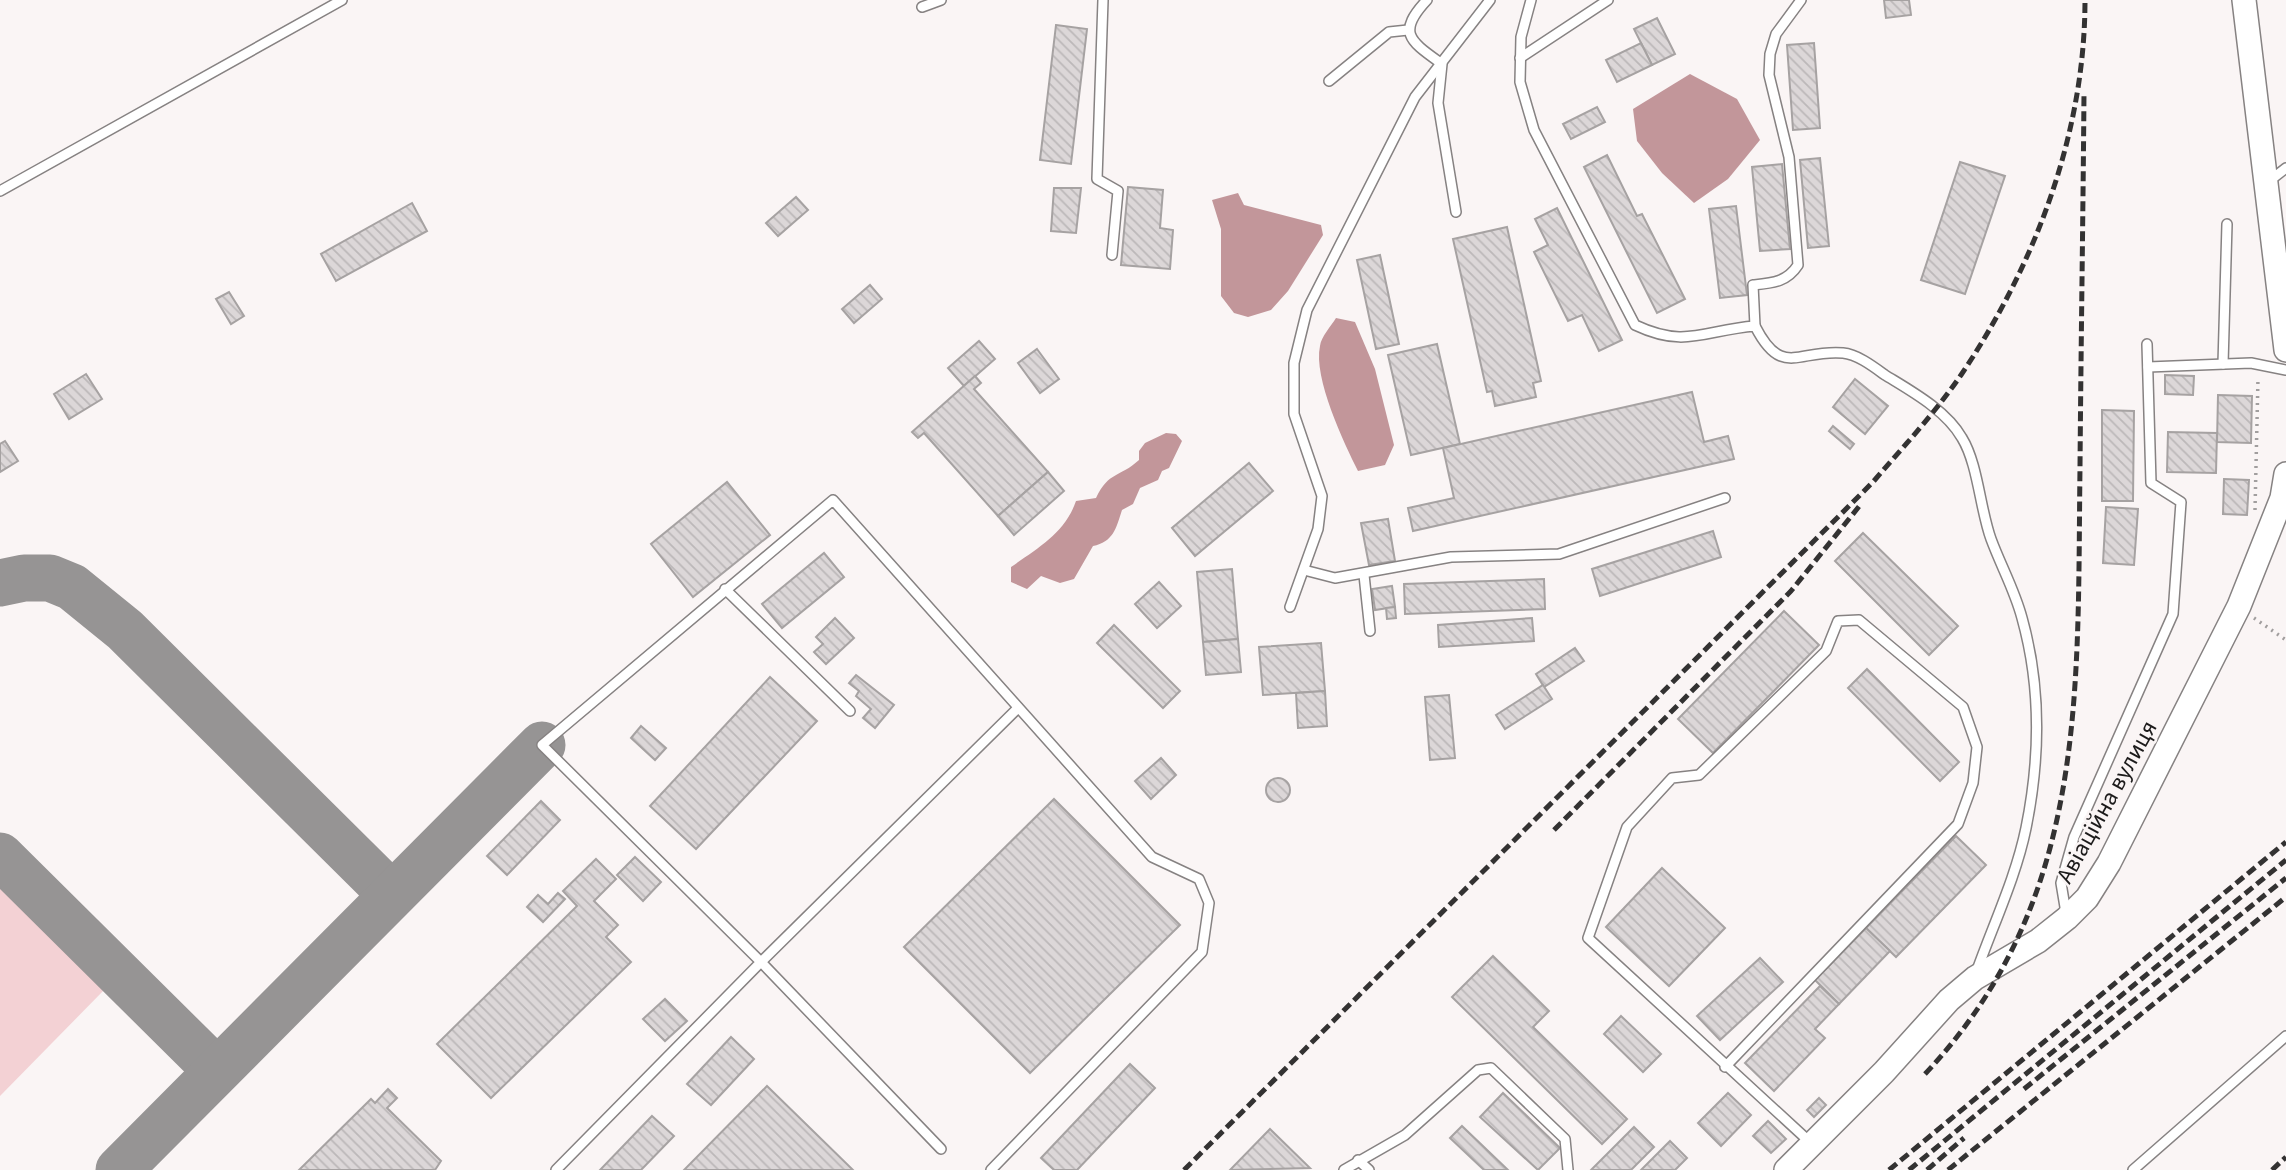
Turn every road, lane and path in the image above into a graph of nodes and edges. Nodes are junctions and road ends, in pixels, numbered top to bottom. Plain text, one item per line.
1 (342, 0) edge
2 (940, 0) edge
3 (1103, 0) edge
4 (1427, 0) edge
5 (1490, 0) edge
6 (1531, 0) edge
7 (1608, 0) edge
8 (1801, 0) edge
9 (2244, 0) edge
10 (922, 7) dead end
11 (1408, 30) junction
12 (1520, 58) junction
13 (1442, 64) junction
14 (1329, 81) dead end
15 (2286, 168) edge
16 (2264, 185) junction
17 (0, 191) edge
18 (1456, 212) dead end
19 (2227, 224) dead end
20 (1112, 255) dead end
21 (1755, 326) junction
22 (2147, 344) dead end
23 (2286, 350) edge
24 (2222, 364) junction
25 (2258, 365) junction
26 (2148, 366) junction
27 (2286, 370) edge
28 (2286, 474) edge
29 (1725, 498) dead end
30 (2253, 520) dead end
31 (1304, 570) junction
32 (1364, 575) junction
33 (725, 589) junction
34 (2239, 606) junction
35 (1290, 607) dead end
36 (1370, 631) dead end
37 (2286, 640) edge
38 (1018, 708) junction
39 (850, 711) dead end
40 (2067, 918) junction
41 (761, 962) junction
42 (1975, 978) junction
43 (2286, 1036) edge
44 (1725, 1067) junction
45 (1812, 1144) junction
46 (941, 1149) dead end
47 (1358, 1160) junction
48 (556, 1170) edge
49 (991, 1170) edge
50 (1344, 1170) edge
51 (1369, 1170) edge
52 (1569, 1170) edge
53 (1786, 1170) edge
54 (2133, 1170) edge

1 - 17 lane
2 - 10 lane
3 - 20 lane
4 - 11 lane
5 - 13 lane
6 - 12 lane
7 - 12 lane
8 - 21 lane
9 - 16 street
11 - 13 lane
11 - 14 lane
12 - 21 lane
13 - 18 lane
13 - 31 lane
15 - 16 lane
16 - 23 street
19 - 24 lane
21 - 42 lane
22 - 26 lane
24 - 25 lane
24 - 26 lane
25 - 27 lane
25 - 30 path
26 - 40 lane
28 - 34 street, Авіаційна вулиця
29 - 32 lane
31 - 32 lane
31 - 35 lane
32 - 36 lane
33 - 38 lane
33 - 39 lane
33 - 41 lane
34 - 37 path
34 - 40 street, Авіаційна вулиця
38 - 41 lane
38 - 49 lane
40 - 42 street, Авіаційна вулиця
41 - 46 lane
41 - 48 lane
42 - 45 street, Авіаційна вулиця
43 - 54 lane
44 - 44 lane
44 - 45 lane
45 - 53 street, Авіаційна вулиця
47 - 50 lane
47 - 51 lane
47 - 52 lane

